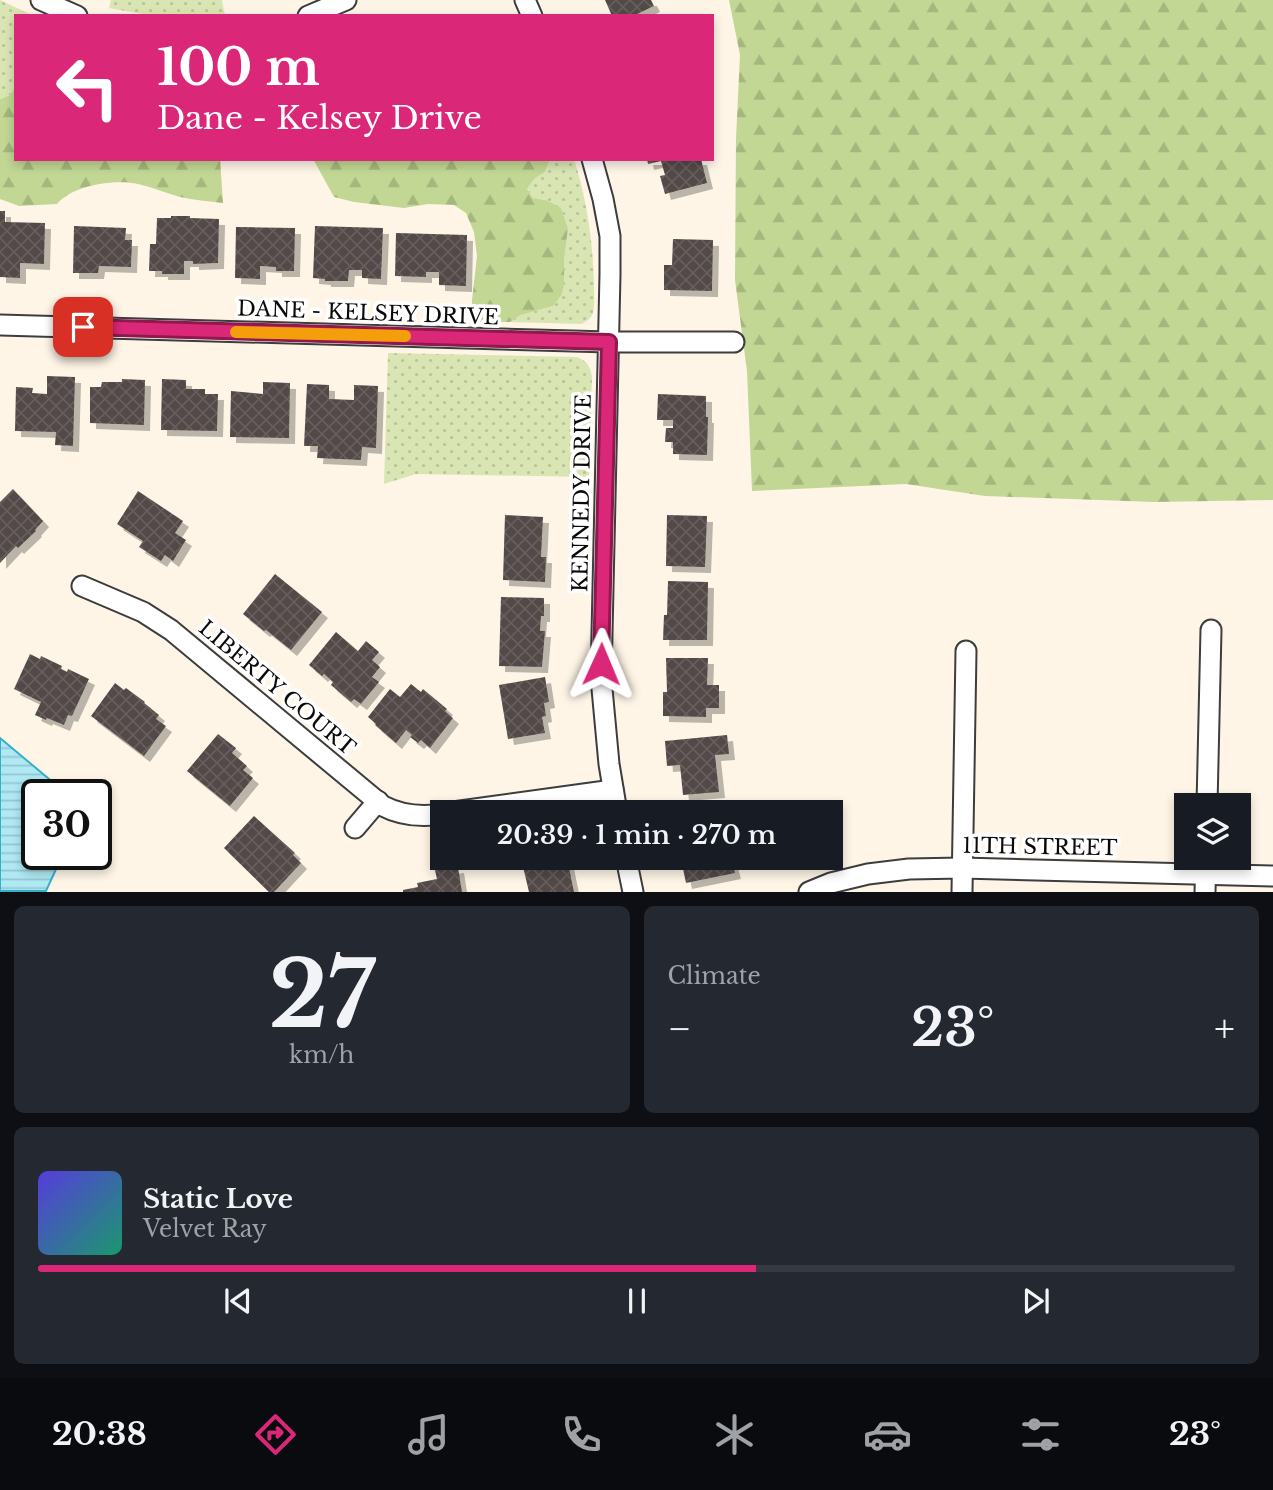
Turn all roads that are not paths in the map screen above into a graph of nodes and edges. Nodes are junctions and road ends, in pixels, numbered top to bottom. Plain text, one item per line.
1 (41, 0) edge
2 (346, 0) edge
3 (73, 14) edge
4 (314, 14) edge
5 (593, 161) edge
6 (0, 325) edge
7 (609, 342) junction
8 (734, 342) dead end
9 (82, 586) dead end
10 (1211, 630) dead end
11 (967, 651) dead end
12 (613, 790) junction
13 (1207, 793) edge
14 (540, 800) edge
15 (615, 800) edge
16 (378, 801) junction
17 (430, 815) edge
18 (355, 828) dead end
19 (962, 868) junction
20 (629, 870) edge
21 (1205, 874) edge
22 (1273, 876) edge
23 (633, 891) edge
24 (809, 891) edge
25 (962, 891) edge

1 - 3 street
2 - 4 street
5 - 7 street, KENNEDY DRIVE
6 - 7 street, DANE - KELSEY DRIVE
7 - 8 street, DANE - KELSEY DRIVE
7 - 12 street, KENNEDY DRIVE
9 - 16 street, LIBERTY COURT
10 - 13 street
11 - 19 street
12 - 14 street
12 - 15 street, KENNEDY DRIVE
16 - 17 street, LIBERTY COURT
16 - 18 street
19 - 21 street, 11TH STREET
19 - 24 street, 11TH STREET
19 - 25 street
20 - 23 street
21 - 22 street, 11TH STREET

